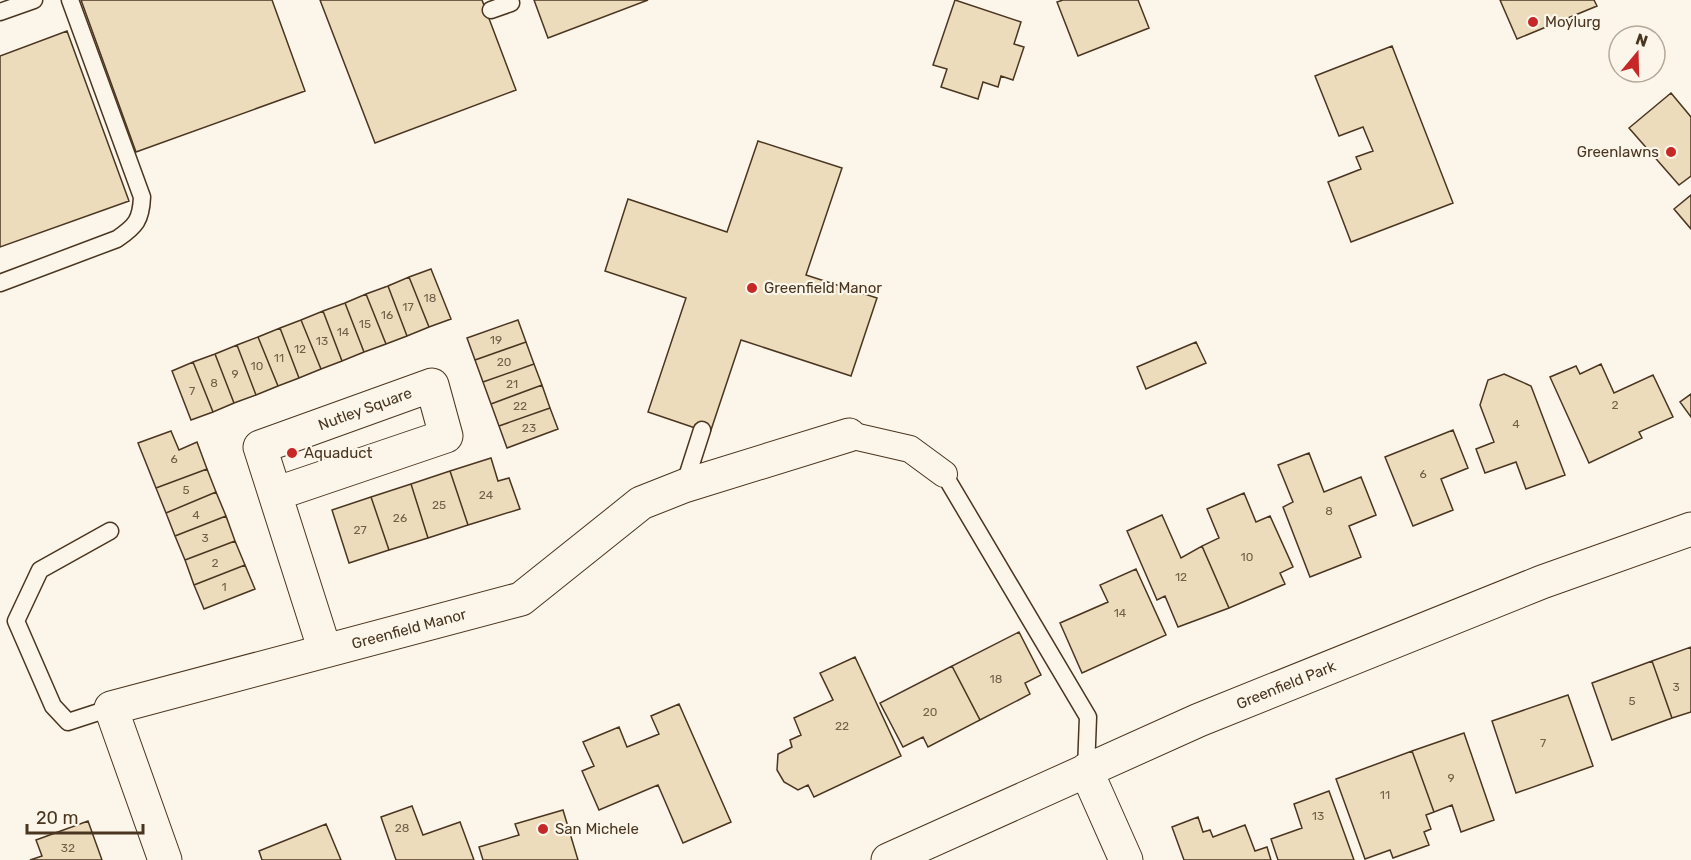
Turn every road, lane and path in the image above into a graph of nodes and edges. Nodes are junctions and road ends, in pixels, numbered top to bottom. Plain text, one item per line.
1 (34, 0) edge
2 (70, 0) edge
3 (510, 0) edge
4 (491, 10) dead end
5 (0, 12) edge
6 (0, 283) edge
7 (702, 430) dead end
8 (849, 435) joint
9 (944, 474) joint
10 (684, 486) junction
11 (276, 494) junction
12 (1691, 529) edge
13 (110, 531) dead end
14 (325, 651) junction
15 (111, 708) junction
16 (1086, 770) junction
17 (165, 860) edge
18 (888, 860) edge
19 (1126, 860) edge

1 - 5 lane
2 - 6 lane
3 - 4 lane
7 - 10 lane
8 - 9 street
8 - 10 street, Greenfield Manor
9 - 16 lane
10 - 14 street, Greenfield Manor
11 - 11 street, Nutley Square
11 - 14 street, Nutley Square
12 - 16 street, Greenfield Park
13 - 15 lane
14 - 15 street, Greenfield Manor
15 - 17 street
16 - 18 street, Greenfield Park
16 - 19 street

